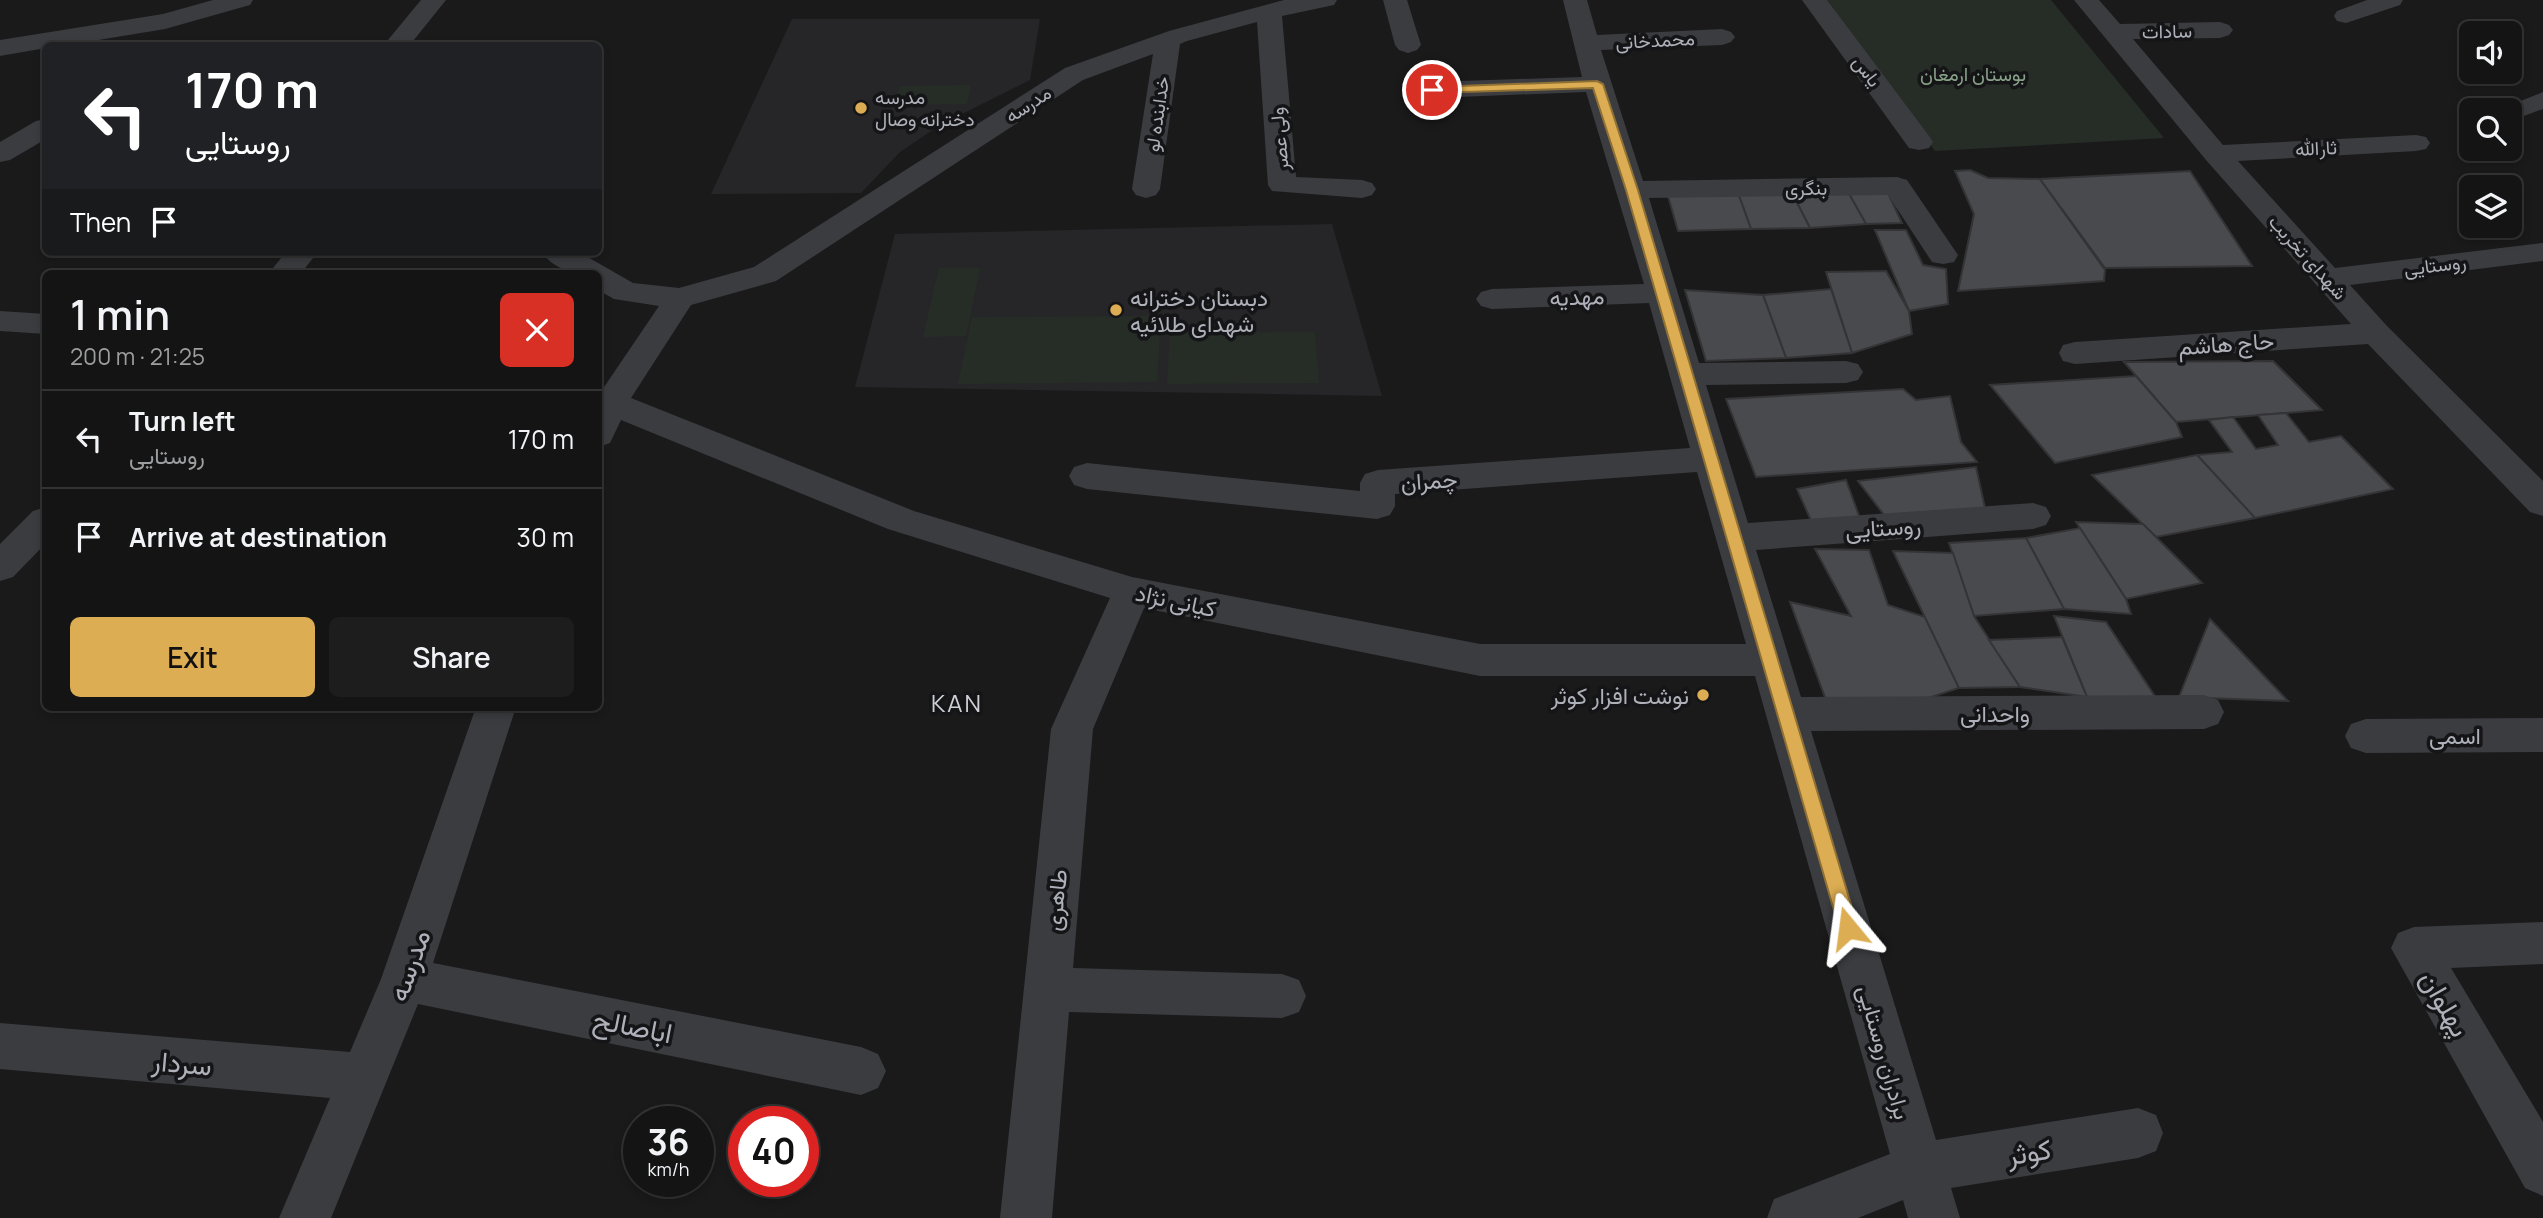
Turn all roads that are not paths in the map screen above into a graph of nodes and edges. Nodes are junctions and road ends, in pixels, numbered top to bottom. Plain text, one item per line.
1 (127, 0) edge
2 (241, 0) edge
3 (434, 0) edge
4 (1325, 0) edge
5 (1395, 0) edge
6 (1576, 0) edge
7 (1814, 0) edge
8 (2086, 0) edge
9 (2391, 0) edge
10 (1269, 12) junction
11 (2346, 16) dead end
12 (2220, 30) dead end
13 (2115, 32) junction
14 (90, 33) junction
15 (1722, 37) dead end
16 (1168, 40) junction
17 (398, 42) edge
18 (1587, 43) junction
19 (1408, 45) dead end
20 (0, 48) edge
21 (1597, 84) junction
22 (1432, 90) dead end
23 (2543, 100) edge
24 (2522, 108) edge
25 (42, 129) edge
26 (1919, 142) dead end
27 (2416, 143) dead end
28 (0, 154) edge
29 (2216, 154) junction
30 (1146, 189) dead end
31 (1362, 189) dead end
32 (1632, 190) junction
33 (2543, 252) edge
34 (1943, 255) dead end
35 (299, 256) edge
36 (564, 256) edge
37 (287, 270) edge
38 (588, 270) edge
39 (602, 278) edge
40 (2328, 278) junction
41 (1662, 293) junction
42 (680, 298) junction
43 (1492, 299) dead end
44 (0, 321) edge
45 (42, 324) edge
46 (2376, 333) junction
47 (2075, 353) dead end
48 (1846, 372) dead end
49 (1686, 374) junction
50 (605, 419) edge
51 (1710, 459) junction
52 (1087, 476) dead end
53 (2536, 488) edge
54 (2033, 516) dead end
55 (42, 524) edge
56 (1734, 538) junction
57 (0, 567) edge
58 (1132, 592) junction
59 (1769, 660) junction
60 (495, 711) edge
61 (2204, 712) dead end
62 (1785, 714) junction
63 (2543, 734) edge
64 (2366, 736) dead end
65 (2543, 943) edge
66 (404, 979) junction
67 (1047, 989) junction
68 (1282, 996) dead end
69 (0, 1046) edge
70 (861, 1072) dead end
71 (364, 1077) junction
72 (2138, 1133) dead end
73 (1919, 1168) junction
74 (2543, 1170) edge
75 (304, 1218) edge
76 (1026, 1218) edge
77 (1793, 1218) edge
78 (1934, 1218) edge

1 - 14 street
2 - 14 street
3 - 17 street
4 - 10 street, مدرسه
5 - 19 street
6 - 18 street, برادران روستایی
7 - 26 street, یاس
8 - 13 street, شهدای تخریب
9 - 11 street
10 - 16 street, مدرسه
10 - 31 street, ولی عصر
12 - 13 street, سادات
13 - 29 street, شهدای تخریب
14 - 20 street
15 - 18 street, محمدخانی
16 - 30 street, خدابنده لو
16 - 42 street, مدرسه
18 - 21 street, برادران روستایی
21 - 22 street
21 - 32 street, برادران روستایی
23 - 24 street
25 - 28 street
27 - 29 street, ثارالله
29 - 40 street, شهدای تخریب
32 - 34 street, بنگری
32 - 41 street, برادران روستایی
33 - 40 street, روستایی
35 - 37 street
36 - 38 street
39 - 42 street, مدرسه
40 - 46 street, شهدای تخریب
41 - 43 street, مهدیه
41 - 49 street, برادران روستایی
42 - 50 street
44 - 45 street
46 - 47 street, حاج هاشم
46 - 53 street, شهدای تخریب
48 - 49 street
49 - 51 street, برادران روستایی
50 - 58 street, کیانی نژاد
51 - 52 street, چمران
51 - 56 street, برادران روستایی
54 - 56 street, روستایی
55 - 57 street
56 - 59 street, برادران روستایی
58 - 59 street, کیانی نژاد
58 - 67 street, طاهری
59 - 62 street, برادران روستایی
60 - 66 street, مدرسه
61 - 62 street, واحدانی
62 - 73 street, برادران روستایی
63 - 64 street, اسمی
65 - 74 street, پهلوان
66 - 70 street, اباصالح
66 - 71 street, مدرسه
67 - 68 street
67 - 76 street, طاهری
69 - 71 street, سردار
71 - 75 street, مدرسه
72 - 73 street, کوثر
73 - 77 street, کوثر
73 - 78 street, برادران روستایی

